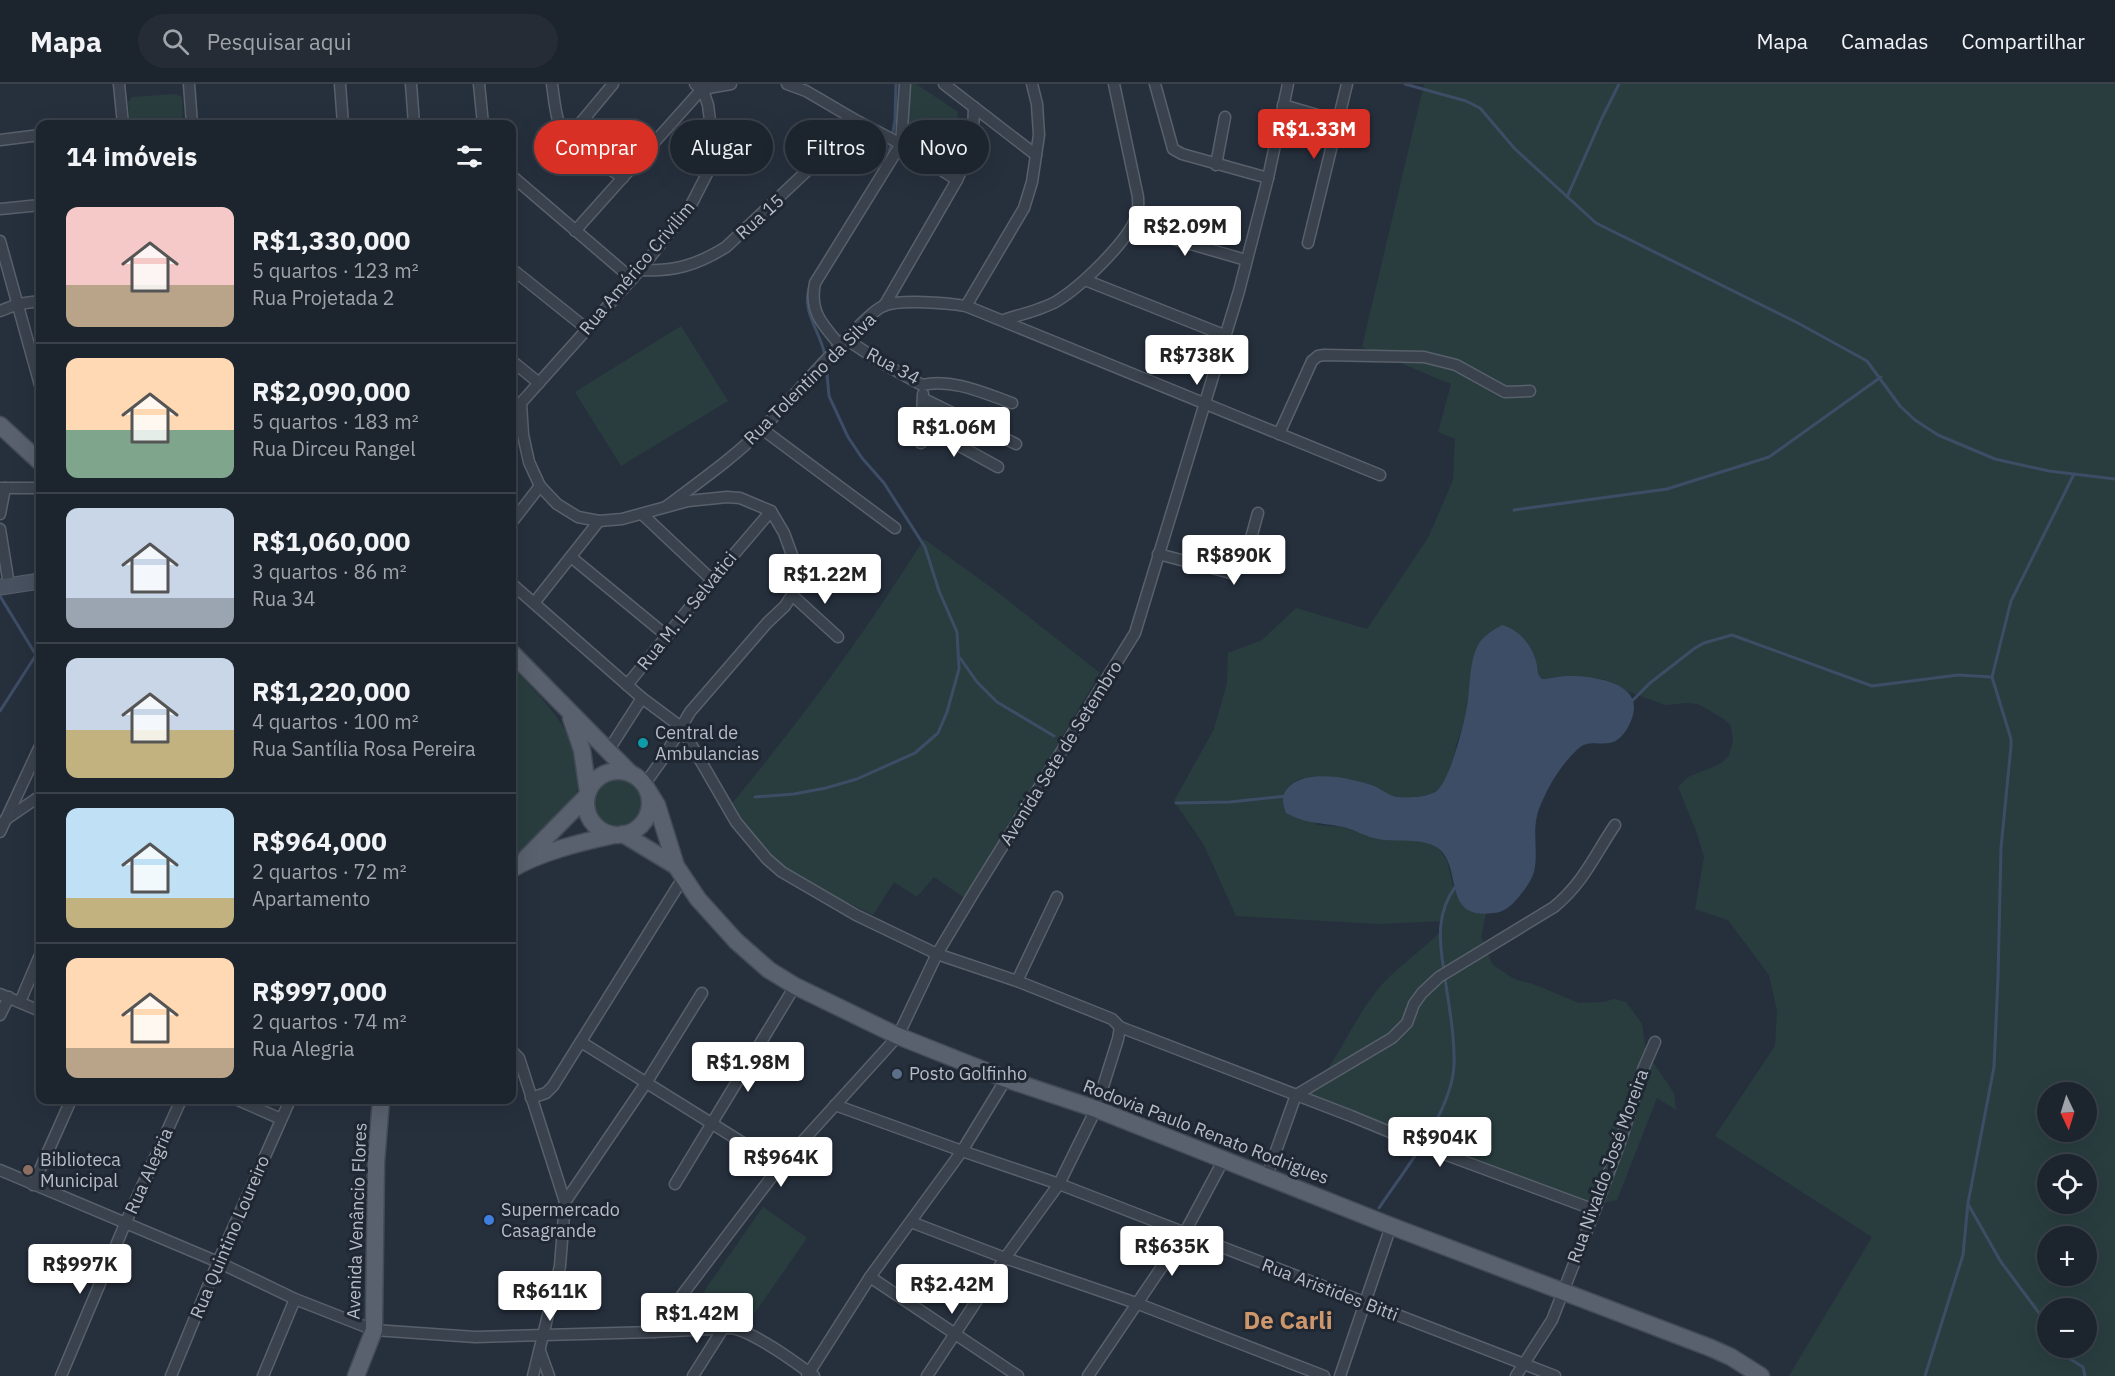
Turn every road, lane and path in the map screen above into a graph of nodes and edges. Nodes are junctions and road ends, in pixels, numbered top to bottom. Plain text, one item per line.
1 (119, 84) edge
2 (189, 84) edge
3 (340, 84) edge
4 (411, 84) edge
5 (479, 84) edge
6 (552, 84) edge
7 (613, 84) edge
8 (731, 84) edge
9 (787, 84) edge
10 (905, 84) edge
11 (944, 84) edge
12 (1032, 84) edge
13 (1114, 84) edge
14 (1155, 84) edge
15 (1288, 84) edge
16 (1347, 84) edge
17 (698, 87) edge
18 (959, 88) edge
19 (1282, 105) junction
20 (974, 107) junction
21 (1225, 117) dead end
22 (123, 120) edge
23 (192, 120) edge
24 (344, 120) edge
25 (414, 120) edge
26 (483, 120) edge
27 (558, 120) edge
28 (583, 120) edge
29 (856, 120) edge
30 (903, 120) edge
31 (1338, 121) junction
32 (36, 136) edge
33 (0, 140) edge
34 (898, 149) edge
35 (1036, 155) junction
36 (1216, 165) junction
37 (618, 174) edge
38 (804, 174) edge
39 (948, 174) edge
40 (623, 178) junction
41 (1268, 178) junction
42 (516, 179) edge
43 (957, 180) junction
44 (36, 205) edge
45 (0, 209) edge
46 (1132, 226) junction
47 (575, 231) junction
48 (0, 241) edge
49 (1308, 243) dead end
50 (1246, 260) junction
51 (516, 272) edge
52 (636, 274) junction
53 (1085, 279) junction
54 (36, 302) edge
55 (18, 304) junction
56 (884, 306) junction
57 (966, 306) junction
58 (0, 311) edge
59 (1004, 320) junction
60 (587, 329) junction
61 (1224, 335) junction
62 (843, 341) junction
63 (36, 361) edge
64 (516, 364) edge
65 (539, 383) junction
66 (922, 385) junction
67 (1530, 391) dead end
68 (924, 399) junction
69 (521, 403) junction
70 (1012, 403) dead end
71 (1203, 404) junction
72 (516, 409) edge
73 (0, 425) edge
74 (922, 425) junction
75 (762, 429) junction
76 (1279, 434) junction
77 (921, 443) dead end
78 (1016, 444) dead end
79 (36, 458) edge
80 (998, 467) dead end
81 (1380, 475) dead end
82 (540, 486) junction
83 (3, 488) edge
84 (36, 488) edge
85 (667, 506) junction
86 (771, 511) junction
87 (1258, 513) dead end
88 (0, 514) edge
89 (642, 514) junction
90 (516, 517) edge
91 (599, 521) junction
92 (895, 528) dead end
93 (0, 529) edge
94 (2, 554) edge
95 (1158, 554) junction
96 (571, 557) junction
97 (712, 580) junction
98 (36, 581) edge
99 (4, 586) edge
100 (516, 587) edge
101 (792, 595) junction
102 (534, 603) junction
103 (667, 636) junction
104 (838, 637) dead end
105 (516, 657) edge
106 (627, 685) junction
107 (642, 698) junction
108 (570, 714) junction
109 (681, 727) junction
110 (608, 751) junction
111 (36, 754) edge
112 (641, 783) junction
113 (587, 794) junction
114 (36, 799) edge
115 (5, 820) junction
116 (1616, 825) dead end
117 (0, 832) edge
118 (619, 835) junction
119 (518, 865) edge
120 (680, 872) junction
121 (1057, 897) dead end
122 (937, 954) junction
123 (36, 964) edge
124 (1017, 981) junction
125 (795, 986) junction
126 (702, 993) dead end
127 (4, 996) edge
128 (20, 1002) junction
129 (36, 1009) edge
130 (0, 1015) edge
131 (1119, 1033) junction
132 (898, 1036) junction
133 (581, 1042) junction
134 (1655, 1042) dead end
135 (516, 1055) edge
136 (1006, 1078) junction
137 (646, 1083) junction
138 (1296, 1095) junction
139 (531, 1098) junction
140 (69, 1104) edge
141 (179, 1104) edge
142 (247, 1104) edge
143 (288, 1104) edge
144 (381, 1104) edge
145 (835, 1105) junction
146 (1096, 1109) junction
147 (281, 1119) junction
148 (713, 1123) junction
149 (962, 1152) junction
150 (1224, 1159) junction
151 (780, 1166) junction
152 (0, 1170) edge
153 (1267, 1176) junction
154 (675, 1184) dead end
155 (1059, 1184) junction
156 (33, 1185) junction
157 (565, 1202) junction
158 (1595, 1210) junction
159 (911, 1222) junction
160 (125, 1224) junction
161 (1391, 1226) junction
162 (1184, 1234) junction
163 (1005, 1258) junction
164 (218, 1262) junction
165 (870, 1277) junction
166 (1562, 1291) junction
167 (295, 1299) junction
168 (1136, 1303) junction
169 (1365, 1304) junction
170 (724, 1327) junction
171 (374, 1330) junction
172 (654, 1332) junction
173 (954, 1333) junction
174 (544, 1336) junction
175 (540, 1351) junction
176 (1523, 1364) junction
177 (810, 1375) edge
178 (61, 1376) edge
179 (171, 1376) edge
180 (263, 1376) edge
181 (356, 1376) edge
182 (533, 1376) edge
183 (549, 1376) edge
184 (693, 1376) edge
185 (927, 1376) edge
186 (1018, 1376) edge
187 (1088, 1376) edge
188 (1324, 1376) edge
189 (1340, 1376) edge
190 (1516, 1376) edge
191 (1555, 1376) edge
192 (1761, 1376) edge

1 - 22 street
2 - 23 street
3 - 24 street
4 - 25 street
5 - 26 street
6 - 27 street
7 - 28 street
8 - 17 street
9 - 29 street
10 - 30 street
11 - 18 street
12 - 35 street
13 - 46 street
14 - 36 street
15 - 19 street, Avenida Sete de Setembro
16 - 31 street
17 - 40 street
17 - 52 street, Rua Américo Crivilim
18 - 20 street
19 - 31 street
19 - 41 street, Avenida Sete de Setembro
20 - 35 street
20 - 43 street
21 - 36 street
31 - 49 street
32 - 33 street
34 - 62 street, Rua 34
35 - 57 street
36 - 41 street
37 - 40 street
38 - 52 street, Rua 15
39 - 43 street
40 - 47 street
41 - 50 street, Avenida Sete de Setembro
42 - 47 street
43 - 56 street
44 - 45 street
46 - 50 street
46 - 53 street
47 - 52 street
48 - 55 street
50 - 61 street, Avenida Sete de Setembro
51 - 60 street
52 - 60 street, Rua Américo Crivilim
53 - 59 street
53 - 61 street
54 - 55 street
55 - 58 street
55 - 63 street
56 - 57 street, Rua Tolentino da Silva
56 - 62 street, Rua Tolentino da Silva
57 - 59 street, Rua Tolentino da Silva
59 - 71 street, Rua Tolentino da Silva
60 - 65 street, Rua Américo Crivilim
61 - 71 street, Avenida Sete de Setembro
62 - 66 street, Rua 34
62 - 75 street, Rua Tolentino da Silva
64 - 65 street
65 - 69 street, Rua Américo Crivilim
66 - 68 street
66 - 70 street, Rua 34
67 - 76 street
68 - 74 street
68 - 78 street
69 - 72 street, Rua Américo Crivilim
69 - 82 street
71 - 76 street, Rua Tolentino da Silva
71 - 95 street, Avenida Sete de Setembro
73 - 79 main road
74 - 77 street
74 - 80 street
75 - 85 street, Rua Tolentino da Silva
75 - 92 street
76 - 81 street, Rua Tolentino da Silva
82 - 90 street
82 - 91 street
83 - 84 street
83 - 88 street
85 - 86 street
85 - 89 street
86 - 97 street, Rua M. L. Selvatici
86 - 101 street
87 - 95 street
89 - 91 street
89 - 97 street
91 - 96 street
93 - 94 street
94 - 99 street
95 - 122 street, Avenida Sete de Setembro
96 - 102 street
96 - 103 street
97 - 103 street, Rua M. L. Selvatici
98 - 99 main road
100 - 102 street
101 - 104 street
101 - 109 street
102 - 106 street
103 - 106 street, Rua M. L. Selvatici
105 - 108 main road
106 - 107 street
107 - 109 street
107 - 110 street
108 - 110 main road
108 - 113 main road
109 - 112 street
109 - 122 street
110 - 112 main road
111 - 115 street
112 - 113 main road
112 - 118 main road
112 - 120 main road
113 - 118 main road
113 - 119 main road
114 - 115 street
115 - 117 street
116 - 138 street
118 - 119 main road
118 - 120 main road
120 - 125 main road, Rodovia Paulo Renato Rodrigues
120 - 133 street
121 - 124 street
122 - 124 street
122 - 132 street, Avenida Sete de Setembro
123 - 128 street
124 - 131 street
125 - 132 main road, Rodovia Paulo Renato Rodrigues
125 - 148 street
126 - 137 street
127 - 128 street
127 - 130 street
128 - 129 street
131 - 138 street
131 - 146 street
132 - 136 main road, Rodovia Paulo Renato Rodrigues
132 - 145 street, Avenida Sete de Setembro
133 - 137 street
133 - 139 street
134 - 158 street, Rua Nivaldo José Moreira
135 - 139 street
136 - 146 main road, Rodovia Paulo Renato Rodrigues
136 - 149 street
137 - 148 street
137 - 157 street
138 - 153 street
138 - 158 street
139 - 157 street
140 - 156 street
141 - 160 street, Rua Alegria
142 - 147 street
143 - 147 street, Rua Quintino Loureiro
144 - 171 main road, Avenida Venâncio Flores
145 - 149 street, Rua Aristides Bitti
145 - 151 street, Avenida Sete de Setembro
146 - 150 main road, Rodovia Paulo Renato Rodrigues
146 - 155 street
147 - 164 street, Rua Quintino Loureiro
148 - 151 street
148 - 154 street
149 - 155 street, Rua Aristides Bitti
149 - 159 street
150 - 153 main road, Rodovia Paulo Renato Rodrigues
150 - 162 street
151 - 172 street, Avenida Sete de Setembro
152 - 156 street
153 - 161 main road, Rodovia Paulo Renato Rodrigues
155 - 162 street, Rua Aristides Bitti
155 - 163 street
156 - 160 street
157 - 174 street
158 - 166 street, Rua Nivaldo José Moreira
159 - 163 street
159 - 165 street
160 - 164 street
160 - 178 street, Rua Alegria
161 - 166 main road, Rodovia Paulo Renato Rodrigues
161 - 169 street
162 - 168 street
162 - 169 street, Rua Aristides Bitti
163 - 168 street
163 - 173 street
164 - 167 street
164 - 179 street, Rua Quintino Loureiro
165 - 173 street
165 - 177 street
166 - 176 street, Rua Nivaldo José Moreira
166 - 192 main road, Rodovia Paulo Renato Rodrigues
167 - 171 street
167 - 180 street
168 - 187 street
168 - 188 street
169 - 176 street, Rua Aristides Bitti
169 - 189 street
170 - 172 street
170 - 177 street
170 - 184 street
171 - 174 street
171 - 181 main road, Avenida Venâncio Flores
172 - 174 street
173 - 185 street
173 - 186 street
174 - 175 street
175 - 182 street
175 - 183 street
176 - 190 street, Rua Nivaldo José Moreira
176 - 191 street, Rua Aristides Bitti

